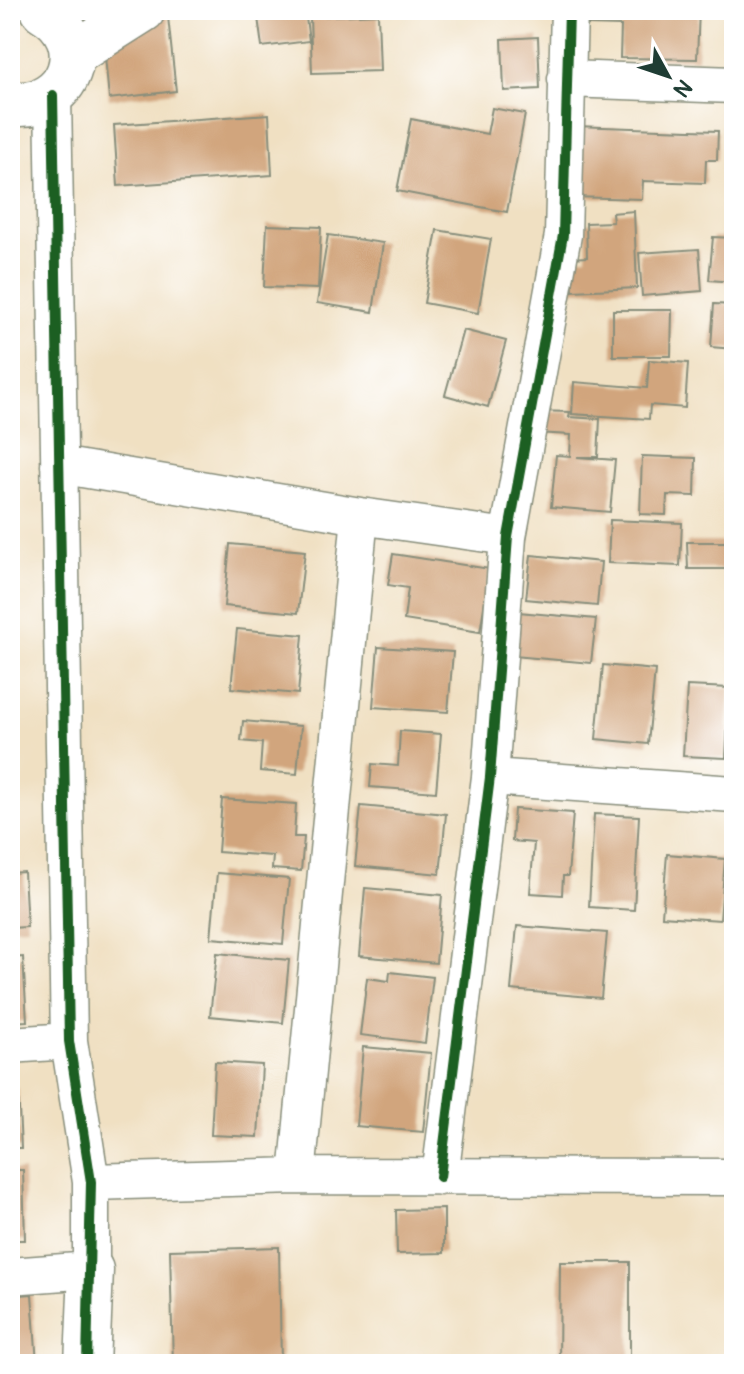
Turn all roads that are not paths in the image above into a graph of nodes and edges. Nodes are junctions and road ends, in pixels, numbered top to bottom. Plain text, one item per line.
1 (43, 10) edge
2 (143, 10) edge
3 (569, 10) edge
4 (72, 55) junction
5 (566, 79) junction
6 (734, 85) edge
7 (53, 95) junction
8 (10, 103) edge
9 (59, 465) junction
10 (360, 516) junction
11 (508, 537) junction
12 (490, 777) junction
13 (734, 794) edge
14 (69, 1041) junction
15 (10, 1045) edge
16 (297, 1176) junction
17 (440, 1177) junction
18 (734, 1177) edge
19 (91, 1182) junction
20 (91, 1270) junction
21 (10, 1276) edge
22 (87, 1364) edge

1 - 4 main road
2 - 4 main road
3 - 5 street
4 - 7 main road
5 - 6 street
5 - 11 street
7 - 8 main road
7 - 9 street
9 - 10 street
9 - 14 street
10 - 11 street
10 - 16 street
11 - 12 street
12 - 13 street
12 - 17 street
14 - 15 street
14 - 19 street
16 - 17 street
16 - 19 street
17 - 18 street
19 - 20 street
20 - 21 street
20 - 22 main road

